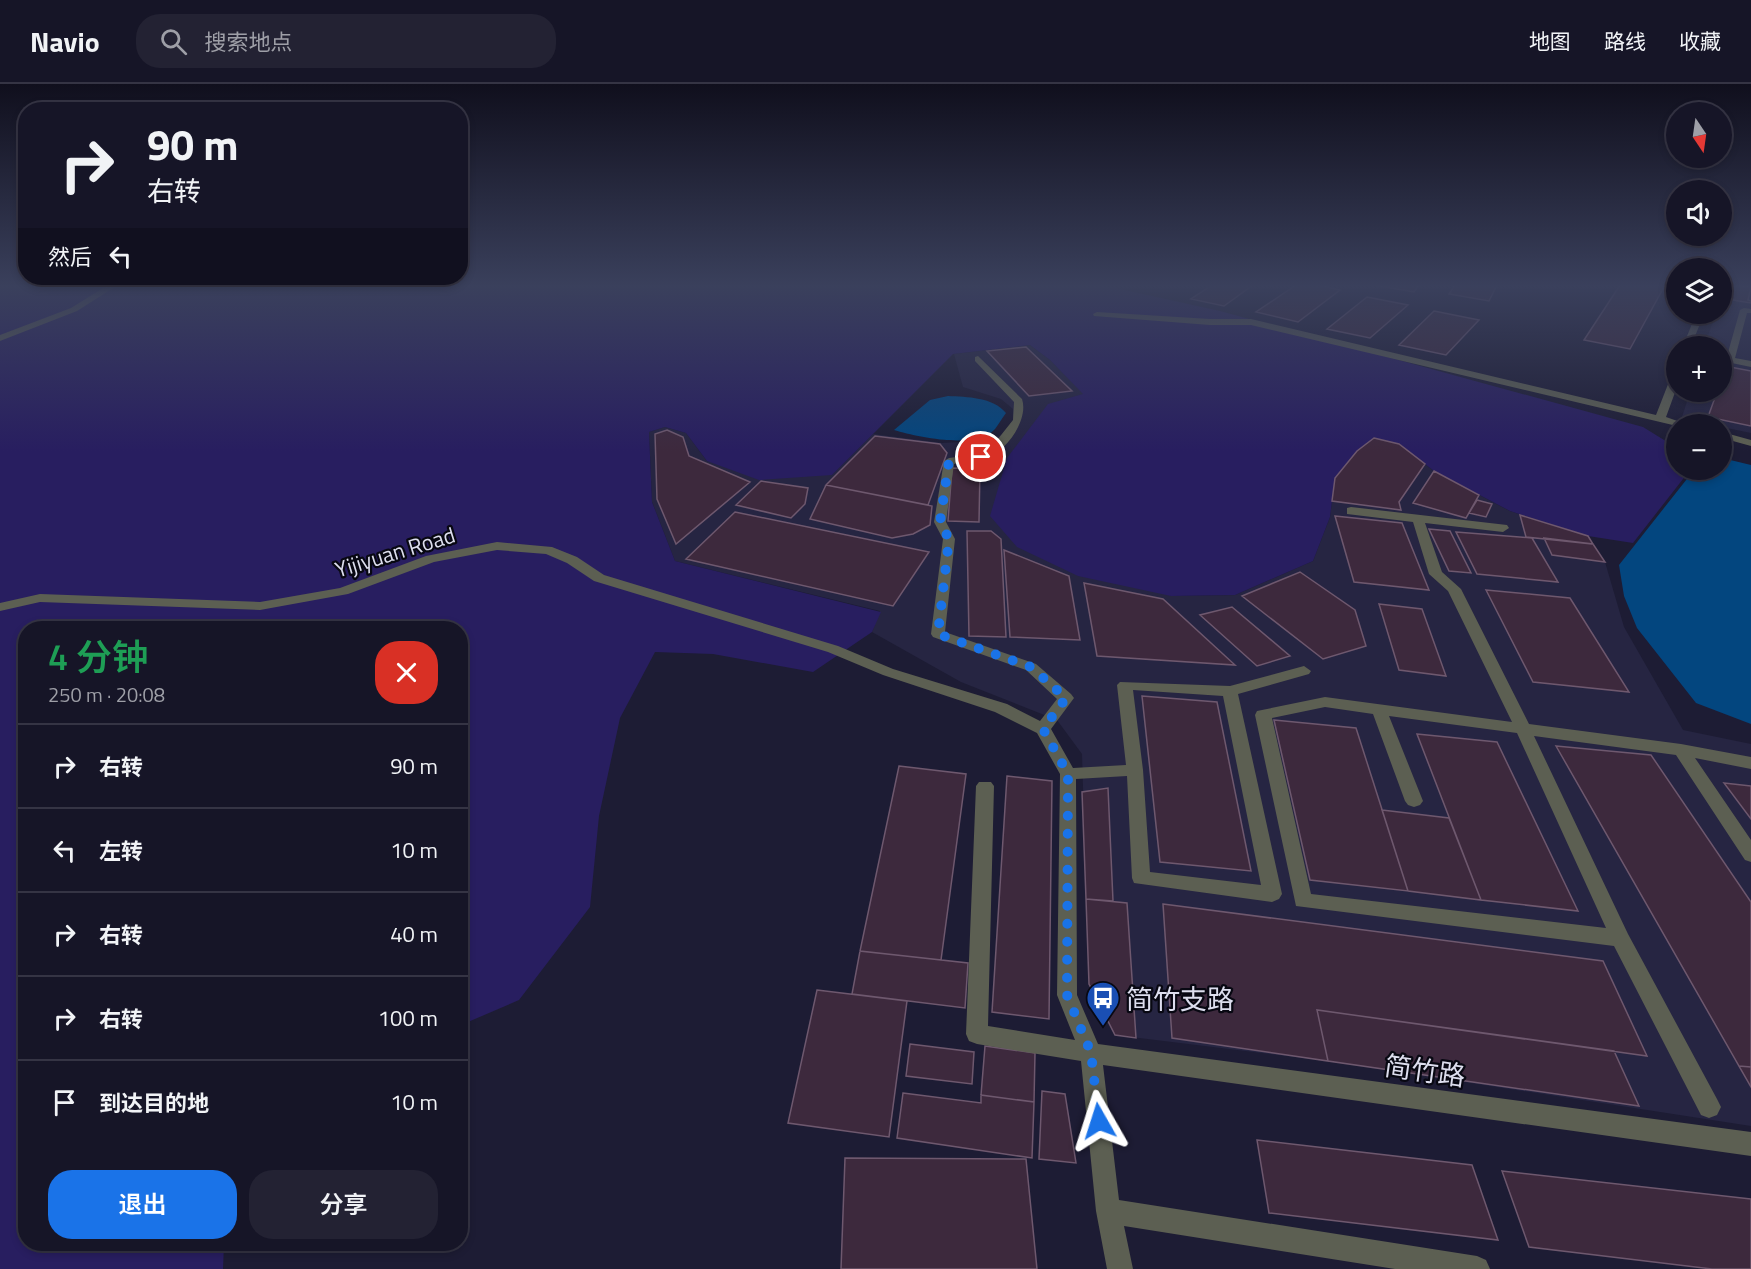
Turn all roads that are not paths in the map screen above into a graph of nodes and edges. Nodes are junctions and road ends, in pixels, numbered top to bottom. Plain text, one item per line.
1 (1328, 340) edge
2 (978, 359) dead end
3 (1732, 360) edge
4 (1751, 364) edge
5 (1666, 402) edge
6 (1660, 419) junction
7 (1666, 420) edge
8 (1732, 438) edge
9 (1751, 443) edge
10 (1350, 511) dead end
11 (1418, 519) junction
12 (1503, 528) dead end
13 (0, 607) edge
14 (1304, 670) dead end
15 (1230, 691) junction
16 (1379, 709) junction
17 (1043, 729) junction
18 (1523, 729) junction
19 (1681, 750) junction
20 (1751, 764) edge
21 (1135, 770) junction
22 (1068, 774) junction
23 (985, 786) dead end
24 (1414, 801) dead end
25 (1751, 855) edge
26 (1620, 938) junction
27 (1091, 1053) junction
28 (1709, 1107) dead end
29 (1751, 1144) edge
30 (1108, 1211) junction
31 (1120, 1269) edge
32 (1478, 1269) edge

1 - 6 street
2 - 17 street
3 - 4 street
5 - 6 street
6 - 7 street
8 - 9 street
10 - 11 street
11 - 12 street
11 - 18 street
13 - 17 street, Yijiyuan Road
14 - 15 street
15 - 21 street
15 - 21 street
16 - 18 street
16 - 24 street
16 - 26 street
17 - 22 street
18 - 19 street
18 - 26 street
19 - 20 street
19 - 25 street
21 - 22 street
22 - 27 street
23 - 27 street, 简竹路
26 - 28 street
27 - 29 street, 简竹路
27 - 30 street
30 - 31 street
30 - 32 street

